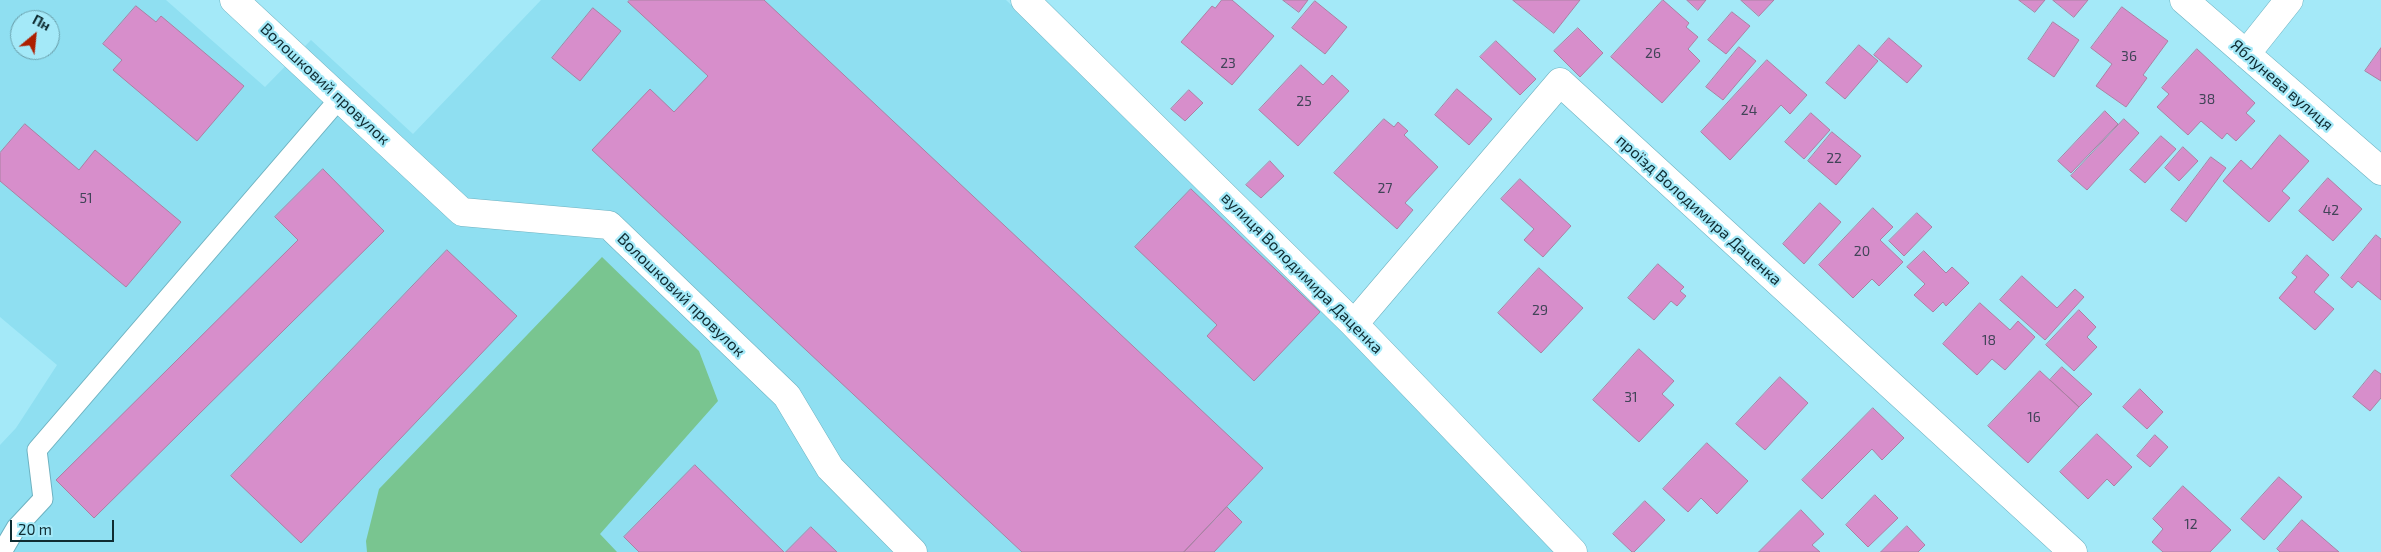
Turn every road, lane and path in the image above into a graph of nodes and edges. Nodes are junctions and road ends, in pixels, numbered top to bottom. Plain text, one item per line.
1 (234, 0) edge
2 (1025, 0) edge
3 (2184, 0) edge
4 (2289, 0) edge
5 (2246, 54) junction
6 (340, 98) junction
7 (2381, 171) edge
8 (1354, 324) junction
9 (2, 552) edge
10 (913, 552) edge
11 (1573, 552) edge
12 (2073, 552) edge

1 - 6 street, Волошковий провулок
2 - 8 street, вулиця Володимира Даценка
3 - 5 street, Яблунева вулиця
4 - 5 street
5 - 7 street, Яблунева вулиця
6 - 9 lane
6 - 10 street, Волошковий провулок
8 - 11 street, вулиця Володимира Даценка
8 - 12 street, проїзд Володимира Даценка

